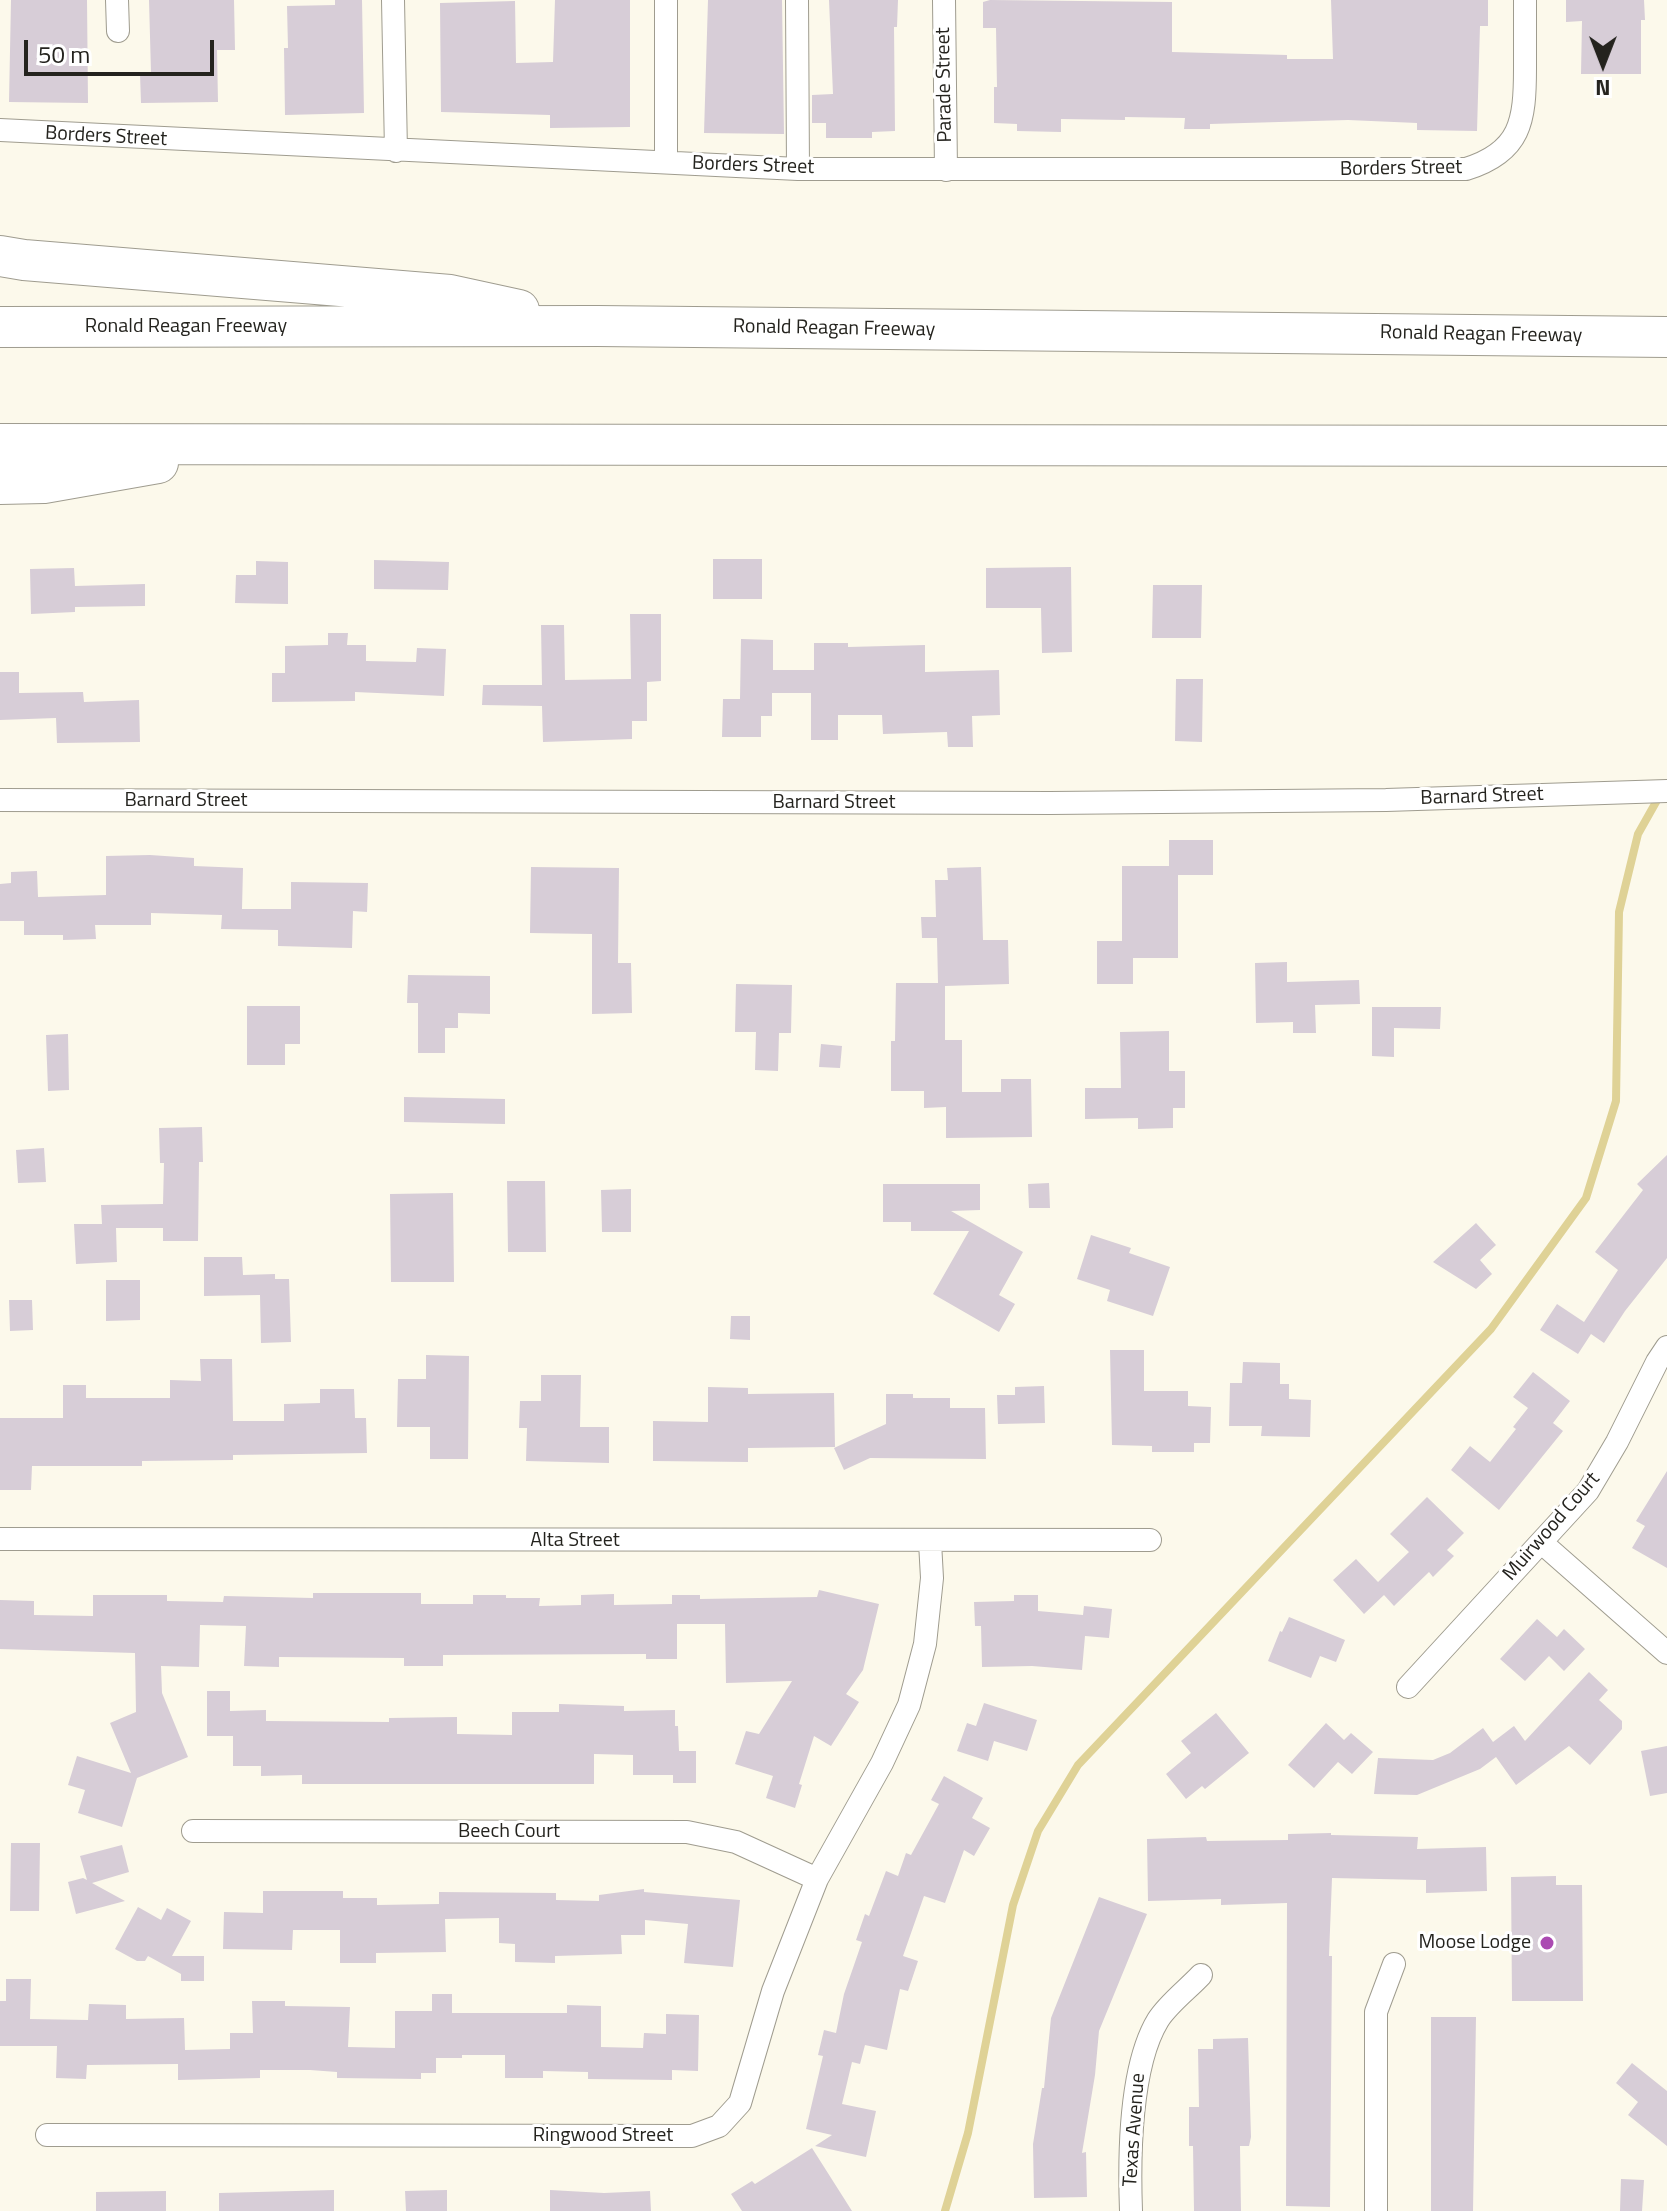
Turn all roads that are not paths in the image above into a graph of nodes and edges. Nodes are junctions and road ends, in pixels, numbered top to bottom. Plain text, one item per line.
1 (117, 0) edge
2 (393, 0) edge
3 (666, 0) edge
4 (797, 0) edge
5 (944, 0) edge
6 (1525, 0) edge
7 (118, 31) dead end
8 (0, 130) edge
9 (396, 151) junction
10 (666, 162) junction
11 (798, 169) junction
12 (946, 170) junction
13 (0, 256) edge
14 (597, 326) junction
15 (0, 327) edge
16 (1667, 337) edge
17 (0, 444) edge
18 (262, 444) junction
19 (1667, 446) edge
20 (0, 484) edge
21 (1667, 791) edge
22 (0, 800) edge
23 (1667, 1347) edge
24 (0, 1539) edge
25 (1150, 1540) dead end
26 (930, 1542) junction
27 (1542, 1543) junction
28 (1667, 1653) edge
29 (1408, 1687) dead end
30 (193, 1831) dead end
31 (817, 1879) junction
32 (1394, 1964) dead end
33 (1201, 1975) dead end
34 (47, 2135) dead end
35 (1131, 2211) edge
36 (1376, 2211) edge

1 - 7 street
2 - 9 street
3 - 10 street
4 - 11 street
5 - 12 street, Parade Street
6 - 12 street, Borders Street
8 - 9 street, Borders Street
9 - 10 street, Borders Street
10 - 11 street, Borders Street
11 - 12 street, Borders Street
13 - 14 highway
14 - 15 highway, Ronald Reagan Freeway
14 - 16 highway, Ronald Reagan Freeway
17 - 18 highway
18 - 19 highway
18 - 20 highway
21 - 22 street, Barnard Street
23 - 27 street, Muirwood Court
24 - 26 street, Alta Street
25 - 26 street, Alta Street
26 - 31 street, Ringwood Street
27 - 28 street
27 - 29 street, Muirwood Court
30 - 31 street, Beech Court
31 - 34 street, Ringwood Street
32 - 36 street
33 - 35 street, Texas Avenue

